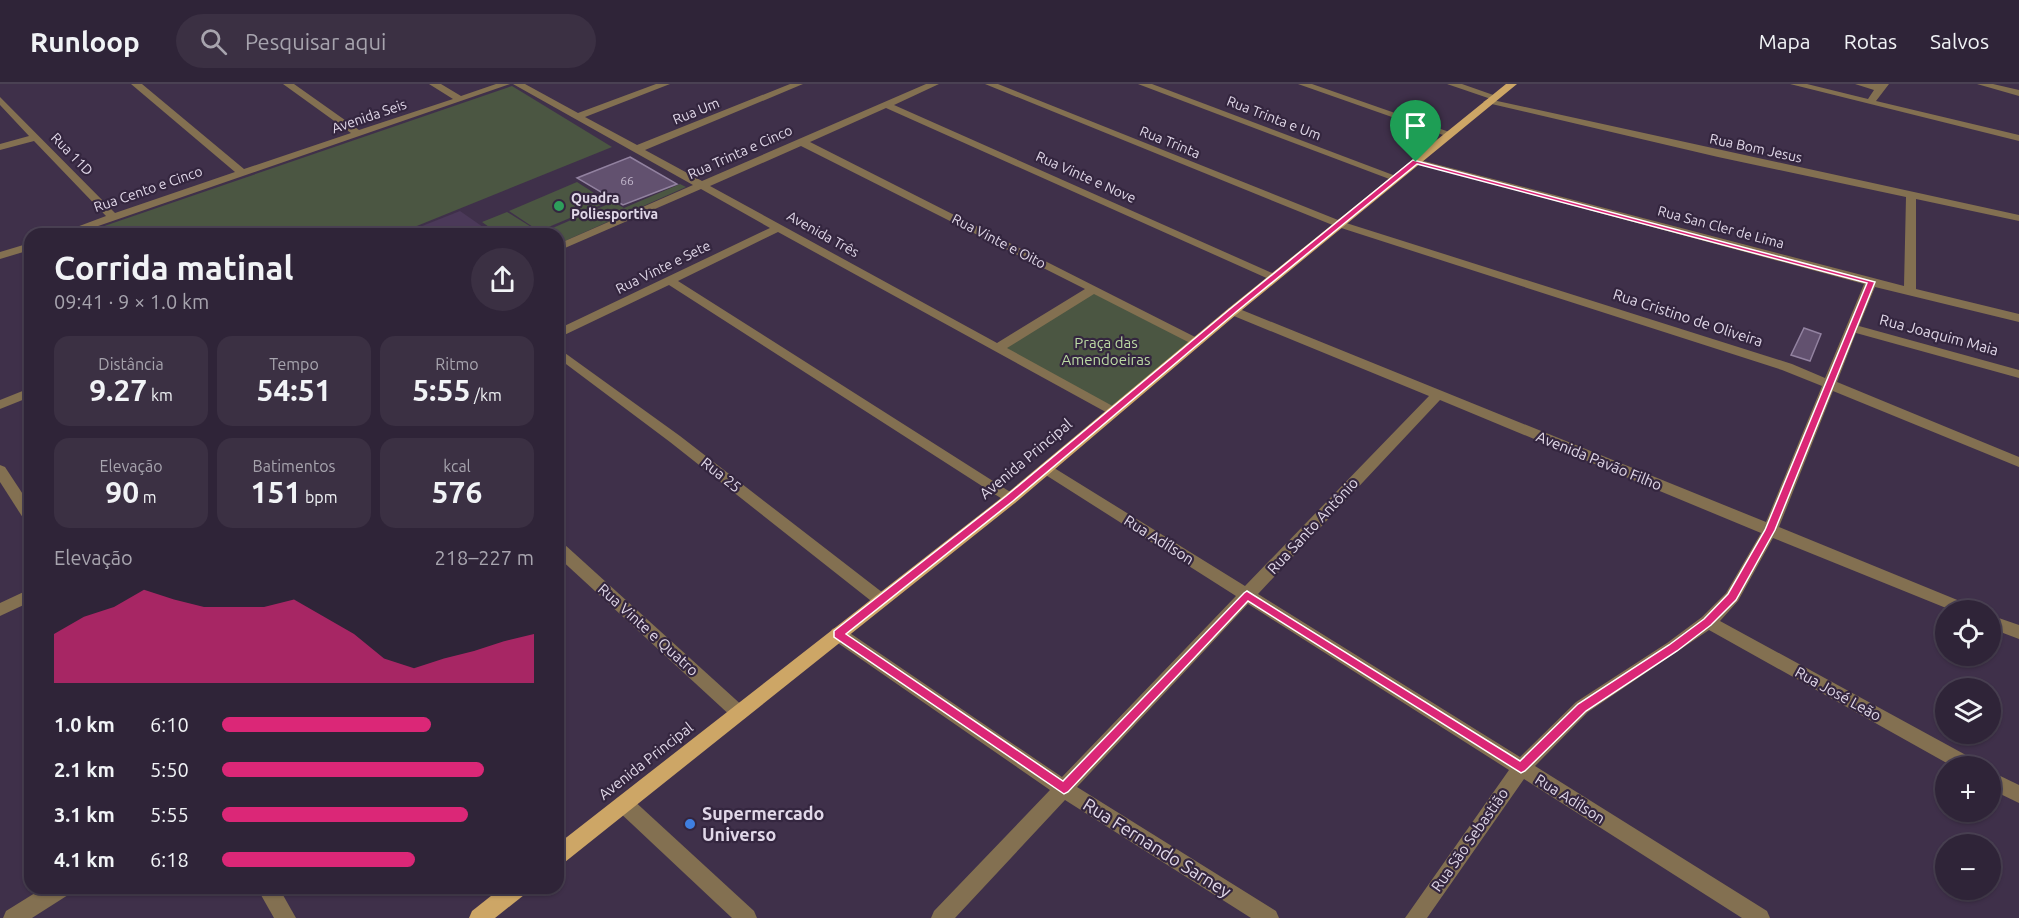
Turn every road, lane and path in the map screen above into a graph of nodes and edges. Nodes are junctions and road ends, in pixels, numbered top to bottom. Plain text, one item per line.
1 (135, 84) edge
2 (288, 84) edge
3 (434, 84) edge
4 (505, 84) edge
5 (518, 84) edge
6 (665, 84) edge
7 (798, 84) edge
8 (934, 84) edge
9 (990, 84) edge
10 (1143, 84) edge
11 (1303, 84) edge
12 (1452, 84) edge
13 (1512, 84) edge
14 (1796, 84) edge
15 (1860, 84) edge
16 (1982, 84) edge
17 (1882, 86) edge
18 (2019, 93) edge
19 (460, 99) junction
20 (0, 100) edge
21 (1491, 100) junction
22 (1870, 102) junction
23 (886, 105) junction
24 (577, 117) junction
25 (358, 134) junction
26 (1450, 134) junction
27 (35, 137) junction
28 (2019, 138) edge
29 (801, 142) junction
30 (0, 147) edge
31 (637, 149) junction
32 (1416, 162) junction
33 (242, 173) junction
34 (1396, 178) junction
35 (702, 185) junction
36 (1911, 195) junction
37 (113, 217) junction
38 (2019, 218) edge
39 (1339, 224) junction
40 (780, 227) junction
41 (81, 228) edge
42 (564, 245) edge
43 (24, 248) edge
44 (0, 256) edge
45 (1275, 277) junction
46 (670, 281) junction
47 (1871, 282) junction
48 (1094, 289) junction
49 (1910, 291) junction
50 (1233, 311) junction
51 (2019, 318) edge
52 (1851, 328) junction
53 (564, 331) edge
54 (1197, 341) junction
55 (998, 348) junction
56 (564, 356) edge
57 (2019, 374) edge
58 (1830, 384) junction
59 (24, 395) edge
60 (1437, 395) junction
61 (0, 405) edge
62 (1113, 412) junction
63 (2019, 462) edge
64 (1046, 468) junction
65 (0, 470) edge
66 (1010, 499) junction
67 (24, 508) edge
68 (1770, 530) junction
69 (564, 554) edge
70 (1247, 595) junction
71 (24, 598) edge
72 (882, 600) junction
73 (1942, 600) edge
74 (0, 610) edge
75 (1708, 622) junction
76 (2001, 625) edge
77 (2019, 632) edge
78 (838, 634) junction
79 (738, 713) junction
80 (1950, 756) edge
81 (1521, 768) junction
82 (2001, 785) edge
83 (1064, 789) junction
84 (2019, 795) edge
85 (624, 804) junction
86 (564, 847) edge
87 (51, 894) edge
88 (271, 894) edge
89 (509, 894) edge
90 (13, 918) edge
91 (286, 918) edge
92 (479, 918) edge
93 (747, 918) edge
94 (941, 918) edge
95 (1269, 918) edge
96 (1415, 918) edge
97 (1760, 918) edge

1 - 33 street
2 - 25 street
3 - 19 street
4 - 19 street, Avenida Seis
5 - 24 street, Avenida Três
6 - 24 street
7 - 31 street, Rua Um
8 - 23 street, Rua Trinta e Cinco
9 - 39 street, Rua Trinta
10 - 34 street, Rua Trinta e Um
11 - 26 street
12 - 21 street, Rua Bom Jesus
13 - 21 main road, Avenida Principal
14 - 22 street
15 - 17 street
16 - 18 street
17 - 22 street
19 - 25 street, Avenida Seis
20 - 27 street, Rua 11D
21 - 26 main road, Avenida Principal
21 - 36 street, Rua Bom Jesus
22 - 28 street
23 - 29 street, Rua Trinta e Cinco
23 - 45 street, Rua Vinte e Nove
24 - 31 street, Avenida Três
25 - 33 street, Avenida Seis
26 - 32 main road, Avenida Principal
27 - 30 street
27 - 37 street, Rua 11D
29 - 35 street, Rua Trinta e Cinco
29 - 48 street, Rua Vinte e Oito
31 - 35 street, Avenida Três
32 - 34 main road, Avenida Principal
32 - 47 street, Rua San Cler de Lima
33 - 37 street, Rua Cento e Cinco
34 - 39 main road, Avenida Principal
35 - 40 street, Avenida Três
35 - 42 street, Rua Trinta e Cinco
36 - 38 street, Rua Bom Jesus
36 - 49 street
37 - 41 street, Rua Cento e Cinco
39 - 45 main road, Avenida Principal
39 - 58 street, Rua Cristino de Oliveira
40 - 46 street, Rua Vinte e Sete
40 - 55 street, Avenida Três
43 - 44 street
45 - 50 main road, Avenida Principal
46 - 53 street, Rua Vinte e Sete
46 - 66 street
47 - 49 street, Rua San Cler de Lima
47 - 52 street, Rua São Sebastião
48 - 54 street, Rua Vinte e Oito
48 - 55 street
49 - 51 street, Rua San Cler de Lima
50 - 54 main road, Avenida Principal
50 - 60 street, Avenida Pavão Filho
52 - 57 street, Rua Joaquim Maia
52 - 58 street, Rua São Sebastião
54 - 62 main road, Avenida Principal
55 - 62 street, Avenida Três
56 - 72 street, Rua 25
58 - 63 street, Rua Cristino de Oliveira
58 - 68 street, Rua São Sebastião
59 - 61 street
60 - 68 street, Avenida Pavão Filho
60 - 70 street, Rua Santo Antônio
62 - 64 main road, Avenida Principal
64 - 66 main road, Avenida Principal
64 - 70 street, Rua Adílson
65 - 67 street
66 - 72 main road, Avenida Principal
68 - 73 street, Avenida Pavão Filho
68 - 75 street, Rua São Sebastião
69 - 79 street, Rua Vinte e Quatro
70 - 81 street, Rua Adílson
70 - 83 street, Rua Santo Antônio
71 - 74 street
72 - 78 main road, Avenida Principal
75 - 80 street, Rua José Leão
75 - 81 street, Rua São Sebastião
76 - 77 street
78 - 79 main road, Avenida Principal
78 - 83 street, Rua Fernando Sarney
79 - 85 main road, Avenida Principal
81 - 96 street, Rua São Sebastião
81 - 97 street, Rua Adílson
82 - 84 street
83 - 94 street, Rua Santo Antônio
83 - 95 street, Rua Fernando Sarney
85 - 86 main road, Avenida Principal
85 - 93 street
87 - 90 street
88 - 91 street
89 - 92 main road

